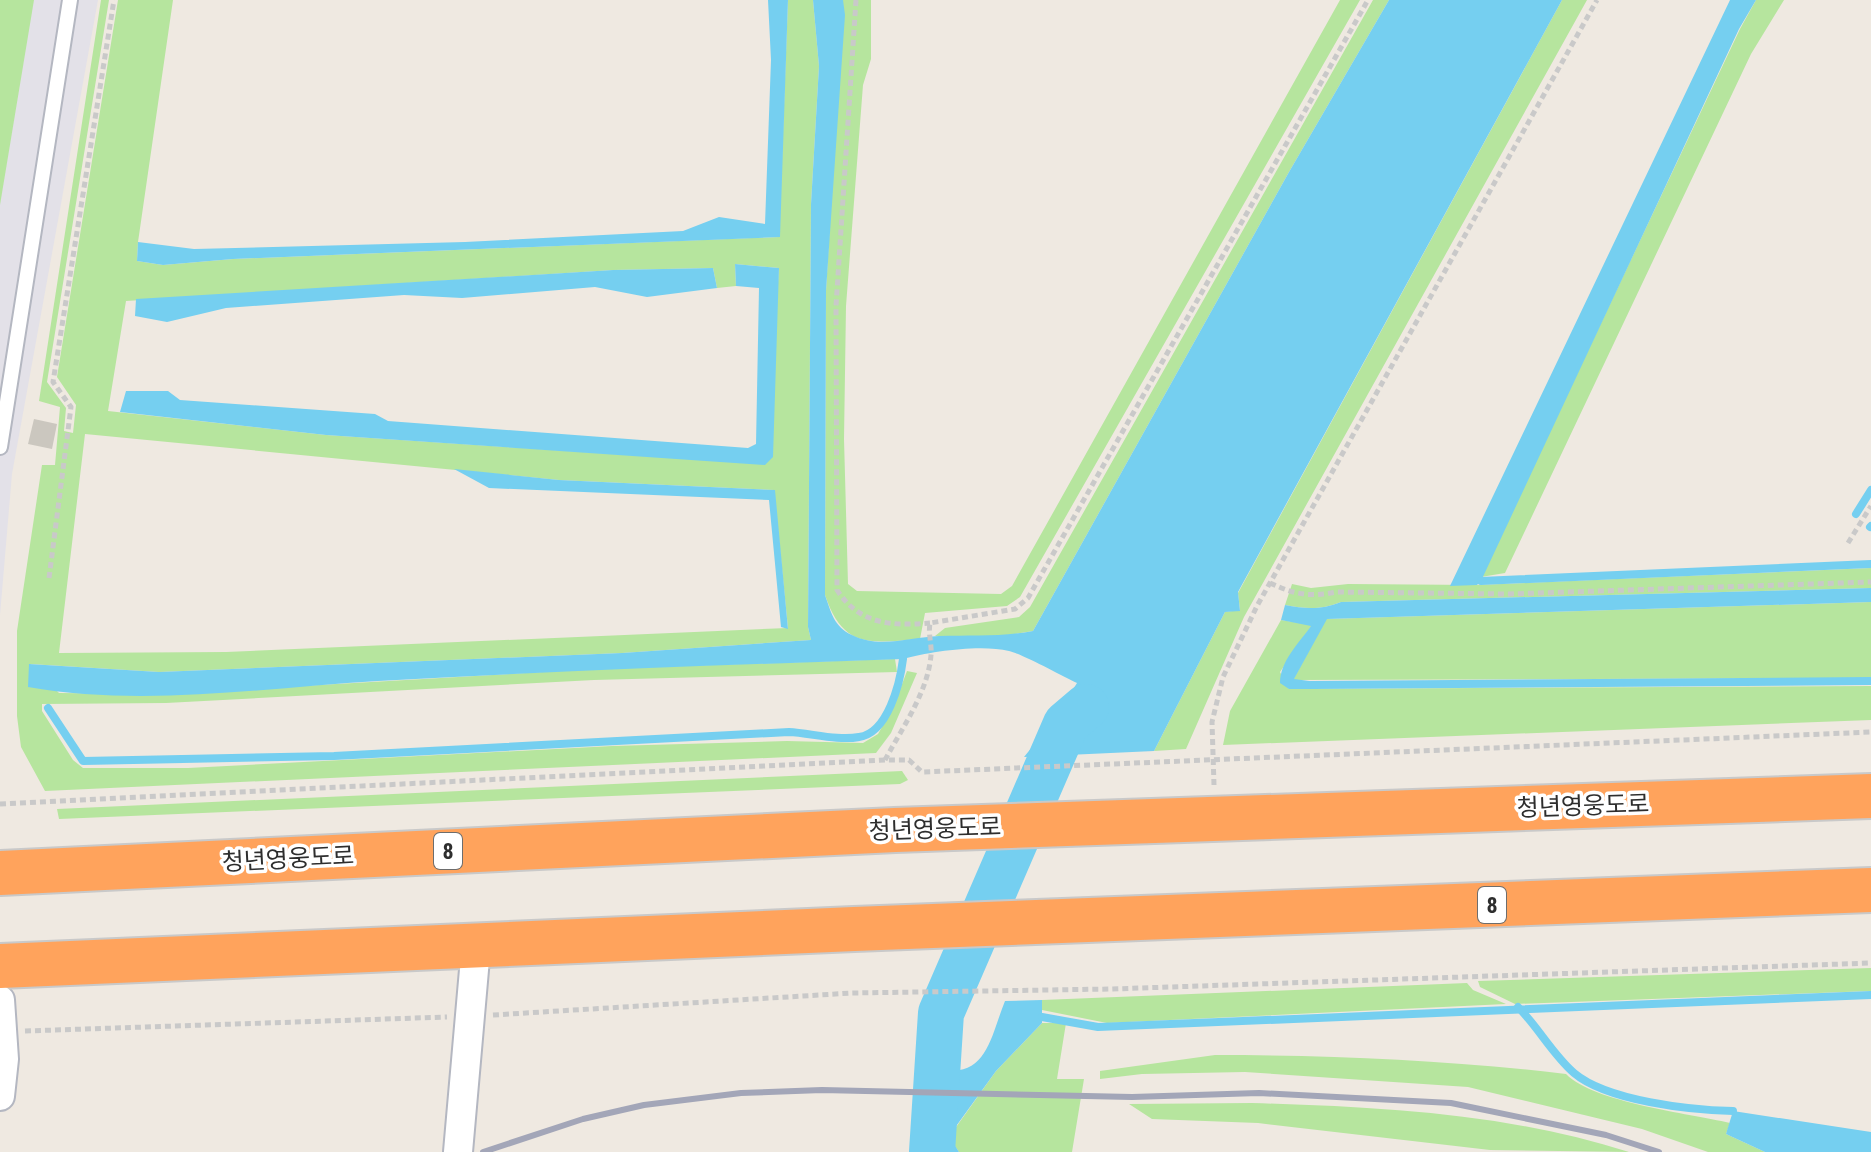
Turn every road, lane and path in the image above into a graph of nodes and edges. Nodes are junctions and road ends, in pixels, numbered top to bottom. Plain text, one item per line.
1 (70, 0) edge
2 (114, 0) edge
3 (856, 0) edge
4 (1368, 0) edge
5 (1597, 0) edge
6 (0, 447) edge
7 (1871, 506) edge
8 (1848, 543) dead end
9 (49, 578) dead end
10 (1871, 582) edge
11 (1270, 583) junction
12 (930, 623) junction
13 (1871, 732) edge
14 (1212, 759) junction
15 (885, 760) junction
16 (1871, 796) edge
17 (0, 804) edge
18 (1215, 820) junction
19 (0, 873) edge
20 (1871, 890) edge
21 (476, 947) junction
22 (1871, 963) edge
23 (0, 966) edge
24 (0, 1000) edge
25 (471, 1016) junction
26 (2, 1032) junction
27 (0, 1096) edge
28 (458, 1152) edge

1 - 6 lane
2 - 9 path
3 - 12 path
4 - 12 path
5 - 11 path
7 - 8 path
10 - 11 path
11 - 14 path
12 - 15 path
13 - 14 path
14 - 15 path
14 - 18 path
15 - 17 path
16 - 18 highway, 청년영웅도로 / 8
18 - 19 highway, 청년영웅도로 / 8
20 - 21 highway, 8
21 - 23 highway, 8
21 - 25 street
22 - 25 path
24 - 26 street
25 - 26 path
25 - 28 street
26 - 27 street

